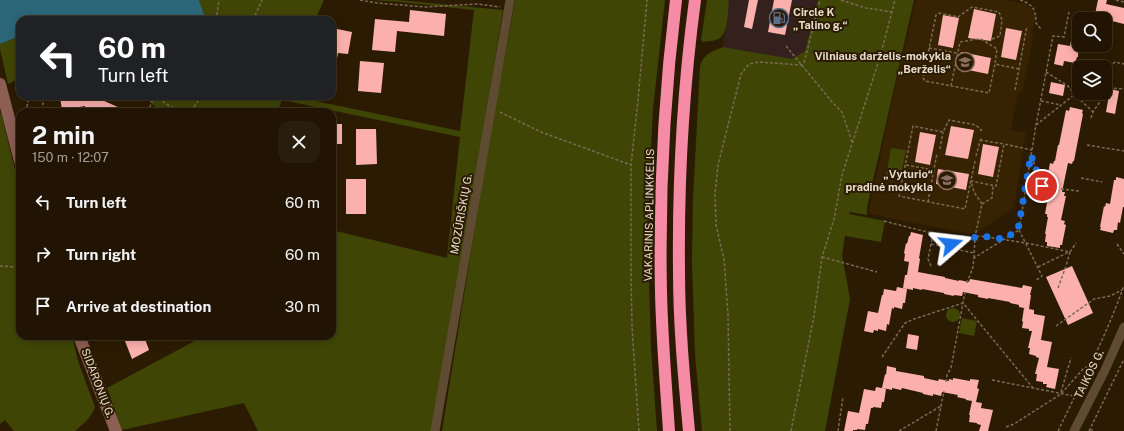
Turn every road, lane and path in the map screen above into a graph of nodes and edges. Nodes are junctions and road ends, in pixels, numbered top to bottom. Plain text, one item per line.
1 (219, 0) edge
2 (262, 0) edge
3 (360, 0) edge
4 (647, 0) edge
5 (676, 0) edge
6 (694, 0) edge
7 (820, 0) edge
8 (841, 0) edge
9 (896, 0) edge
10 (1020, 0) edge
11 (1117, 0) edge
12 (1124, 2) edge
13 (509, 4) edge
14 (892, 12) junction
15 (1069, 12) dead end
16 (217, 16) edge
17 (255, 16) edge
18 (1027, 26) dead end
19 (1041, 29) dead end
20 (978, 39) dead end
21 (981, 39) dead end
22 (992, 39) dead end
23 (786, 46) dead end
24 (929, 48) junction
25 (958, 53) junction
26 (995, 64) junction
27 (1112, 64) edge
28 (1124, 64) edge
29 (801, 65) junction
30 (1019, 69) junction
31 (1046, 72) junction
32 (951, 86) junction
33 (1124, 88) edge
34 (1014, 90) dead end
35 (1, 91) edge
36 (1072, 91) edge
37 (1072, 96) edge
38 (158, 100) edge
39 (199, 100) edge
40 (1080, 100) edge
41 (1041, 101) junction
42 (1061, 105) junction
43 (173, 108) edge
44 (192, 108) edge
45 (491, 108) junction
46 (1092, 112) junction
47 (1091, 118) dead end
48 (1036, 125) junction
49 (982, 131) dead end
50 (943, 132) junction
51 (852, 142) junction
52 (1004, 144) junction
53 (1087, 145) dead end
54 (16, 146) edge
55 (940, 149) dead end
56 (1032, 150) junction
57 (1124, 151) edge
58 (937, 153) dead end
59 (1031, 155) junction
60 (976, 156) dead end
61 (975, 160) dead end
62 (631, 165) junction
63 (905, 165) junction
64 (934, 170) junction
65 (1081, 178) dead end
66 (971, 181) junction
67 (1102, 182) dead end
68 (994, 186) junction
69 (1053, 188) dead end
70 (1061, 189) dead end
71 (1079, 191) dead end
72 (928, 202) junction
73 (982, 204) junction
74 (884, 221) dead end
75 (1018, 230) junction
76 (933, 234) junction
77 (975, 237) junction
78 (964, 238) junction
79 (1004, 239) junction
80 (1026, 243) junction
81 (1076, 243) dead end
82 (931, 244) junction
83 (1117, 244) dead end
84 (942, 247) junction
85 (1070, 252) junction
86 (974, 253) junction
87 (1124, 254) edge
88 (822, 257) junction
89 (974, 258) junction
90 (0, 266) edge
91 (931, 266) dead end
92 (16, 267) edge
93 (1038, 267) junction
94 (877, 272) dead end
95 (1035, 281) dead end
96 (966, 283) dead end
97 (1124, 285) edge
98 (1058, 288) dead end
99 (1122, 290) junction
100 (965, 292) dead end
101 (963, 303) junction
102 (1056, 326) dead end
103 (1124, 327) edge
104 (81, 340) edge
105 (882, 357) dead end
106 (1071, 358) dead end
107 (1124, 359) edge
108 (1090, 365) junction
109 (992, 380) dead end
110 (946, 382) dead end
111 (1034, 388) junction
112 (944, 391) dead end
113 (1061, 394) junction
114 (1075, 396) junction
115 (843, 397) dead end
116 (941, 406) junction
117 (1006, 427) dead end
118 (1089, 430) edge
119 (116, 431) edge
120 (435, 431) edge
121 (639, 431) edge
122 (670, 431) edge
123 (689, 431) edge
124 (730, 431) edge
125 (791, 431) edge
126 (838, 431) edge
127 (899, 431) edge
128 (936, 431) edge
129 (1058, 431) edge
130 (1074, 431) edge
131 (1094, 431) edge

1 - 16 path
2 - 17 path
3 - 13 path
4 - 62 path
5 - 122 highway, VAKARINIS APLINKKELIS
6 - 123 highway
7 - 29 path
8 - 14 path
9 - 14 path
10 - 19 path
11 - 12 path
13 - 45 street, MOZŪRIŠKIŲ G.
14 - 51 path
15 - 31 path
18 - 30 path
20 - 25 path
21 - 26 path
22 - 24 path
23 - 29 path
24 - 25 path
24 - 32 path
25 - 32 path
26 - 30 path
26 - 32 path
27 - 28 path
29 - 51 path
29 - 124 path
30 - 34 path
31 - 36 path
31 - 41 path
33 - 46 path
35 - 54 main road
37 - 42 path
38 - 43 path
39 - 44 path
40 - 46 path
41 - 42 path
41 - 48 path
42 - 48 path
45 - 62 path
45 - 120 street, MOZŪRIŠKIŲ G.
46 - 47 path
48 - 56 path
49 - 50 path
50 - 55 path
50 - 63 path
51 - 88 path
52 - 56 path
52 - 60 path
52 - 68 path
53 - 57 path
56 - 59 path
58 - 64 path
59 - 69 path
59 - 75 path
61 - 66 path
62 - 121 path
63 - 64 path
63 - 72 path
64 - 72 path
65 - 67 path
66 - 68 path
66 - 72 path
66 - 73 path
68 - 73 path
70 - 71 path
73 - 77 path
74 - 76 path
75 - 79 path
75 - 80 path
76 - 78 path
76 - 82 path
77 - 78 path
77 - 79 path
77 - 86 path
78 - 84 path
79 - 80 path
79 - 89 path
80 - 85 path
80 - 93 path
81 - 85 path
82 - 84 path
82 - 91 path
83 - 87 path
84 - 86 path
85 - 93 path
85 - 98 path
86 - 89 path
88 - 94 path
88 - 125 path
89 - 96 path
90 - 92 path
93 - 95 path
97 - 99 path
99 - 102 path
99 - 108 path
100 - 101 path
101 - 105 path
101 - 110 path
101 - 111 path
103 - 130 street, TAIKOS G.
104 - 119 main road, SIDARONIŲ G.
106 - 113 path
107 - 118 path
108 - 113 path
108 - 114 path
109 - 111 path
111 - 113 path
112 - 116 path
113 - 114 path
113 - 117 path
114 - 129 path
115 - 126 path
116 - 127 path
116 - 128 path
118 - 131 path

